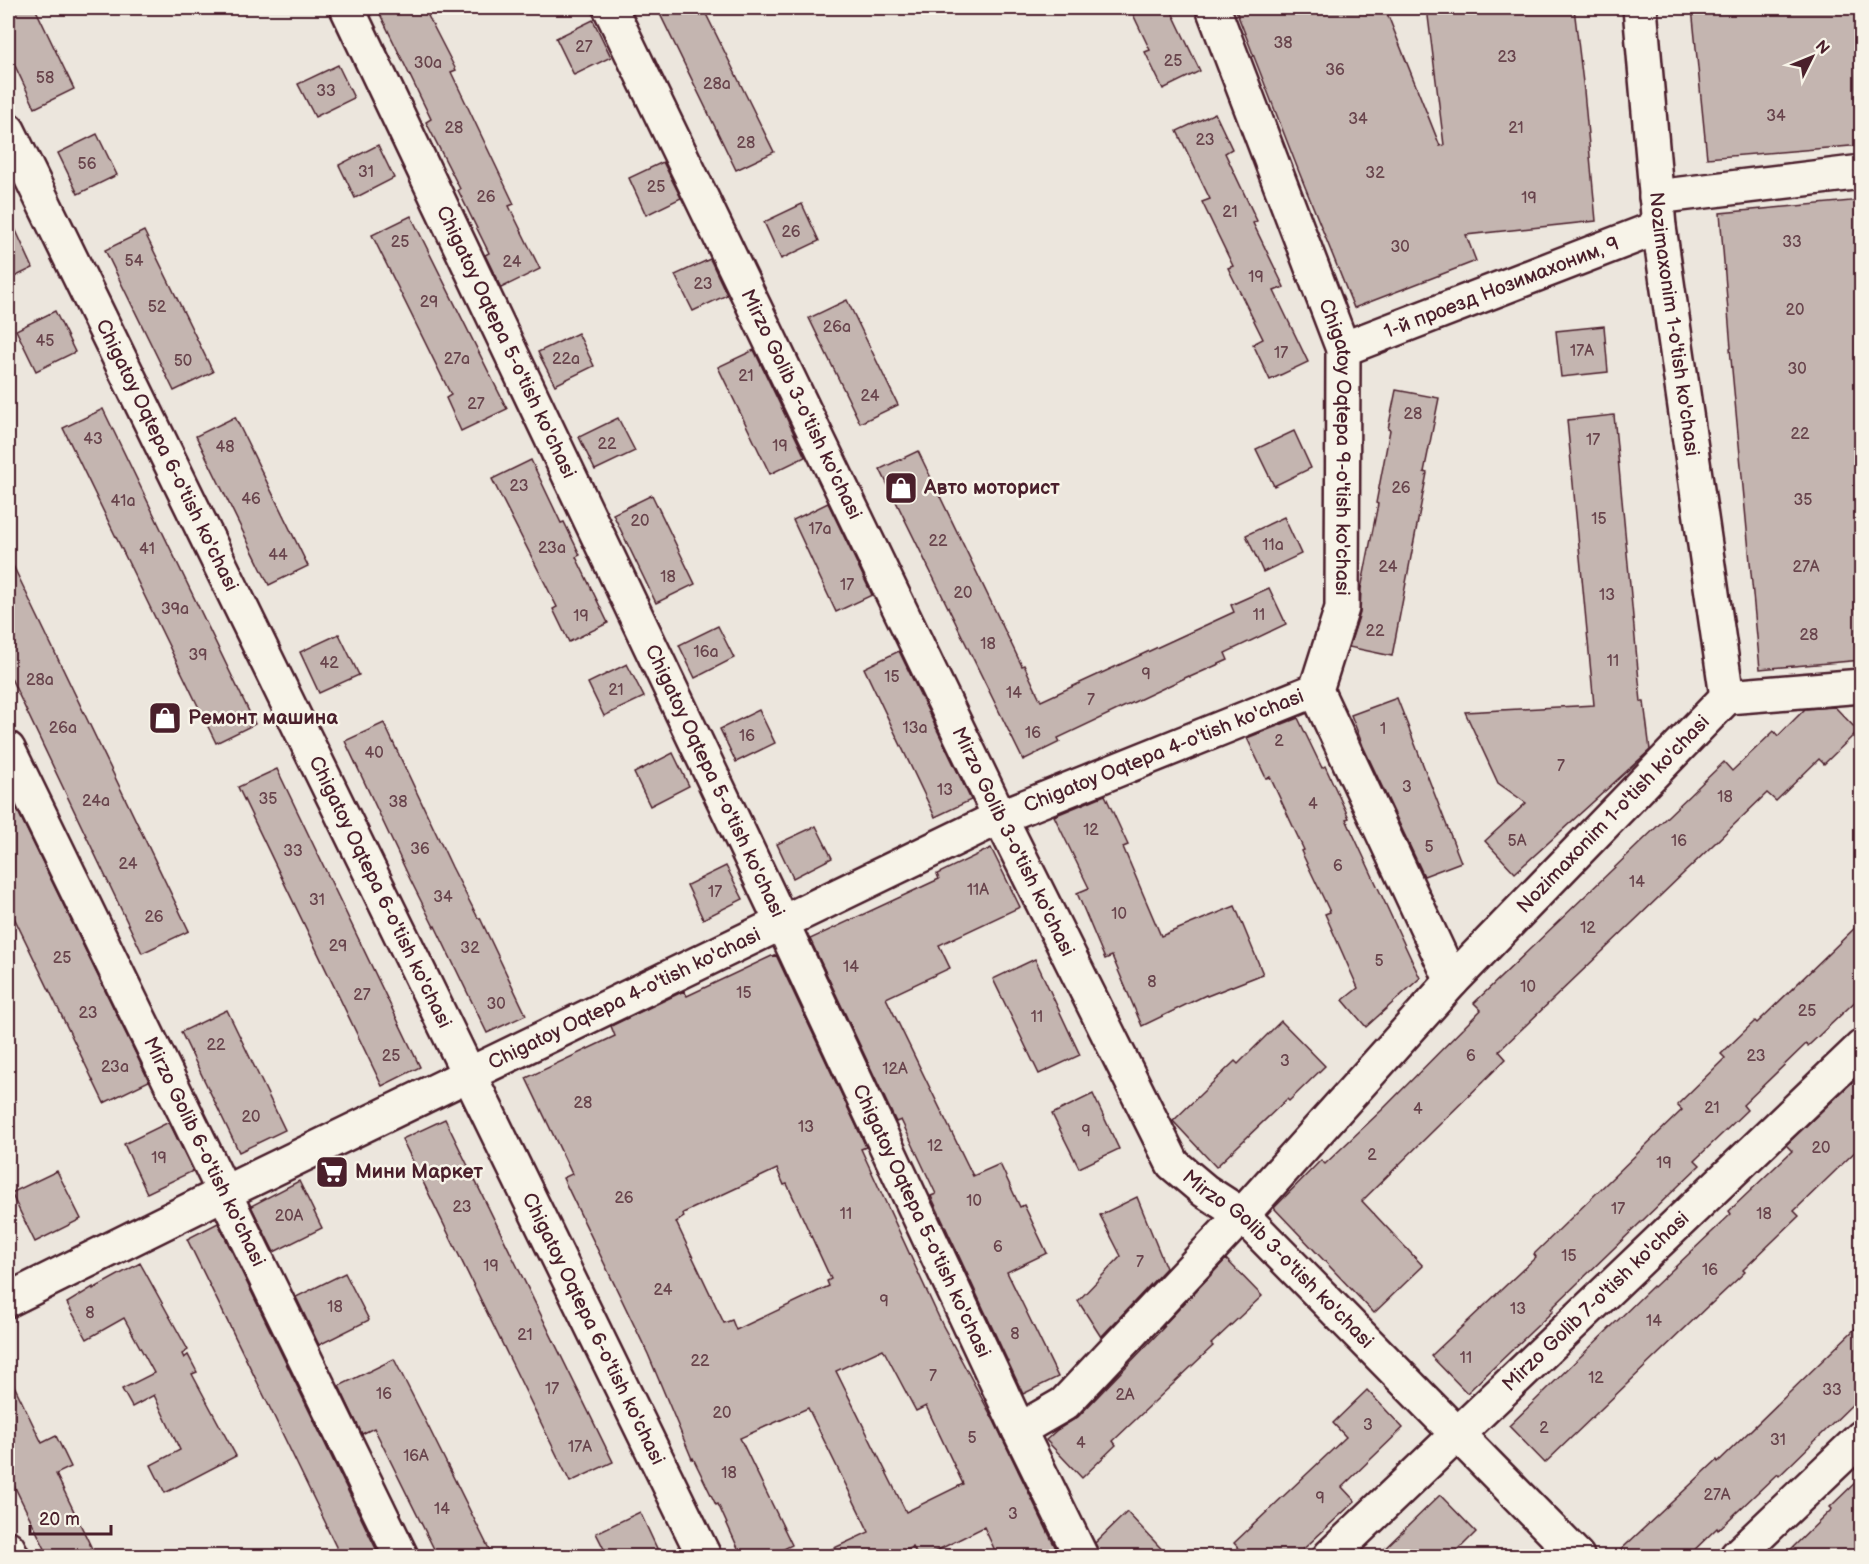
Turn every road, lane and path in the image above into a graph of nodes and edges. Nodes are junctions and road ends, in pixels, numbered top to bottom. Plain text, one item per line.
1 (347, 8) edge
2 (610, 8) edge
3 (1213, 8) edge
4 (1640, 8) edge
5 (8, 130) edge
6 (1862, 172) edge
7 (1657, 212) junction
8 (1343, 349) junction
9 (1862, 686) edge
10 (1316, 690) junction
11 (1727, 697) junction
12 (8, 749) edge
13 (1000, 817) junction
14 (782, 923) junction
15 (1452, 981) junction
16 (1862, 1047) edge
17 (469, 1074) junction
18 (224, 1193) junction
19 (1242, 1215) junction
20 (8, 1300) edge
21 (1019, 1430) junction
22 (1457, 1434) junction
23 (1862, 1437) edge
24 (8, 1548) edge
25 (12, 1557) edge
26 (401, 1557) edge
27 (704, 1557) edge
28 (1081, 1557) edge
29 (1330, 1557) edge
30 (1577, 1557) edge
31 (1737, 1557) edge

1 - 14 street, Chigatoy Oqtepa 5-o'tish ko'chasi
2 - 13 street, Mirzo Golib 3-o'tish ko'chasi
3 - 8 street, Chigatoy Oqtepa 9-o'tish ko'chasi
4 - 7 street, Nozimaxonim 1-o'tish ko'chasi
5 - 17 street, Chigatoy Oqtepa 6-o'tish ko'chasi
6 - 7 street, 1-й проезд Нозимахоним, 9
7 - 8 street, 1-й проезд Нозимахоним, 9
7 - 11 street, Nozimaxonim 1-o'tish ko'chasi
8 - 10 street, Chigatoy Oqtepa 9-o'tish ko'chasi
9 - 11 street
10 - 13 street, Chigatoy Oqtepa 4-o'tish ko'chasi
10 - 15 street
11 - 15 street, Nozimaxonim 1-o'tish ko'chasi
12 - 18 street, Mirzo Golib 6-o'tish ko'chasi
13 - 14 street, Chigatoy Oqtepa 4-o'tish ko'chasi
13 - 19 street, Mirzo Golib 3-o'tish ko'chasi
14 - 17 street, Chigatoy Oqtepa 4-o'tish ko'chasi
14 - 21 street, Chigatoy Oqtepa 5-o'tish ko'chasi
15 - 19 street, Nozimaxonim 1-o'tish ko'chasi
16 - 22 street, Mirzo Golib 7-o'tish ko'chasi
17 - 18 street, Chigatoy Oqtepa 4-o'tish ko'chasi
17 - 27 street, Chigatoy Oqtepa 6-o'tish ko'chasi
18 - 20 street, Chigatoy Oqtepa 4-o'tish ko'chasi
18 - 26 street, Mirzo Golib 6-o'tish ko'chasi
19 - 21 street, Nozimaxonim 1-o'tish ko'chasi
19 - 22 street, Mirzo Golib 3-o'tish ko'chasi
21 - 28 street, Chigatoy Oqtepa 5-o'tish ko'chasi
22 - 29 street, Mirzo Golib 7-o'tish ko'chasi
22 - 30 street, Mirzo Golib 3-o'tish ko'chasi
23 - 31 street
24 - 25 street

